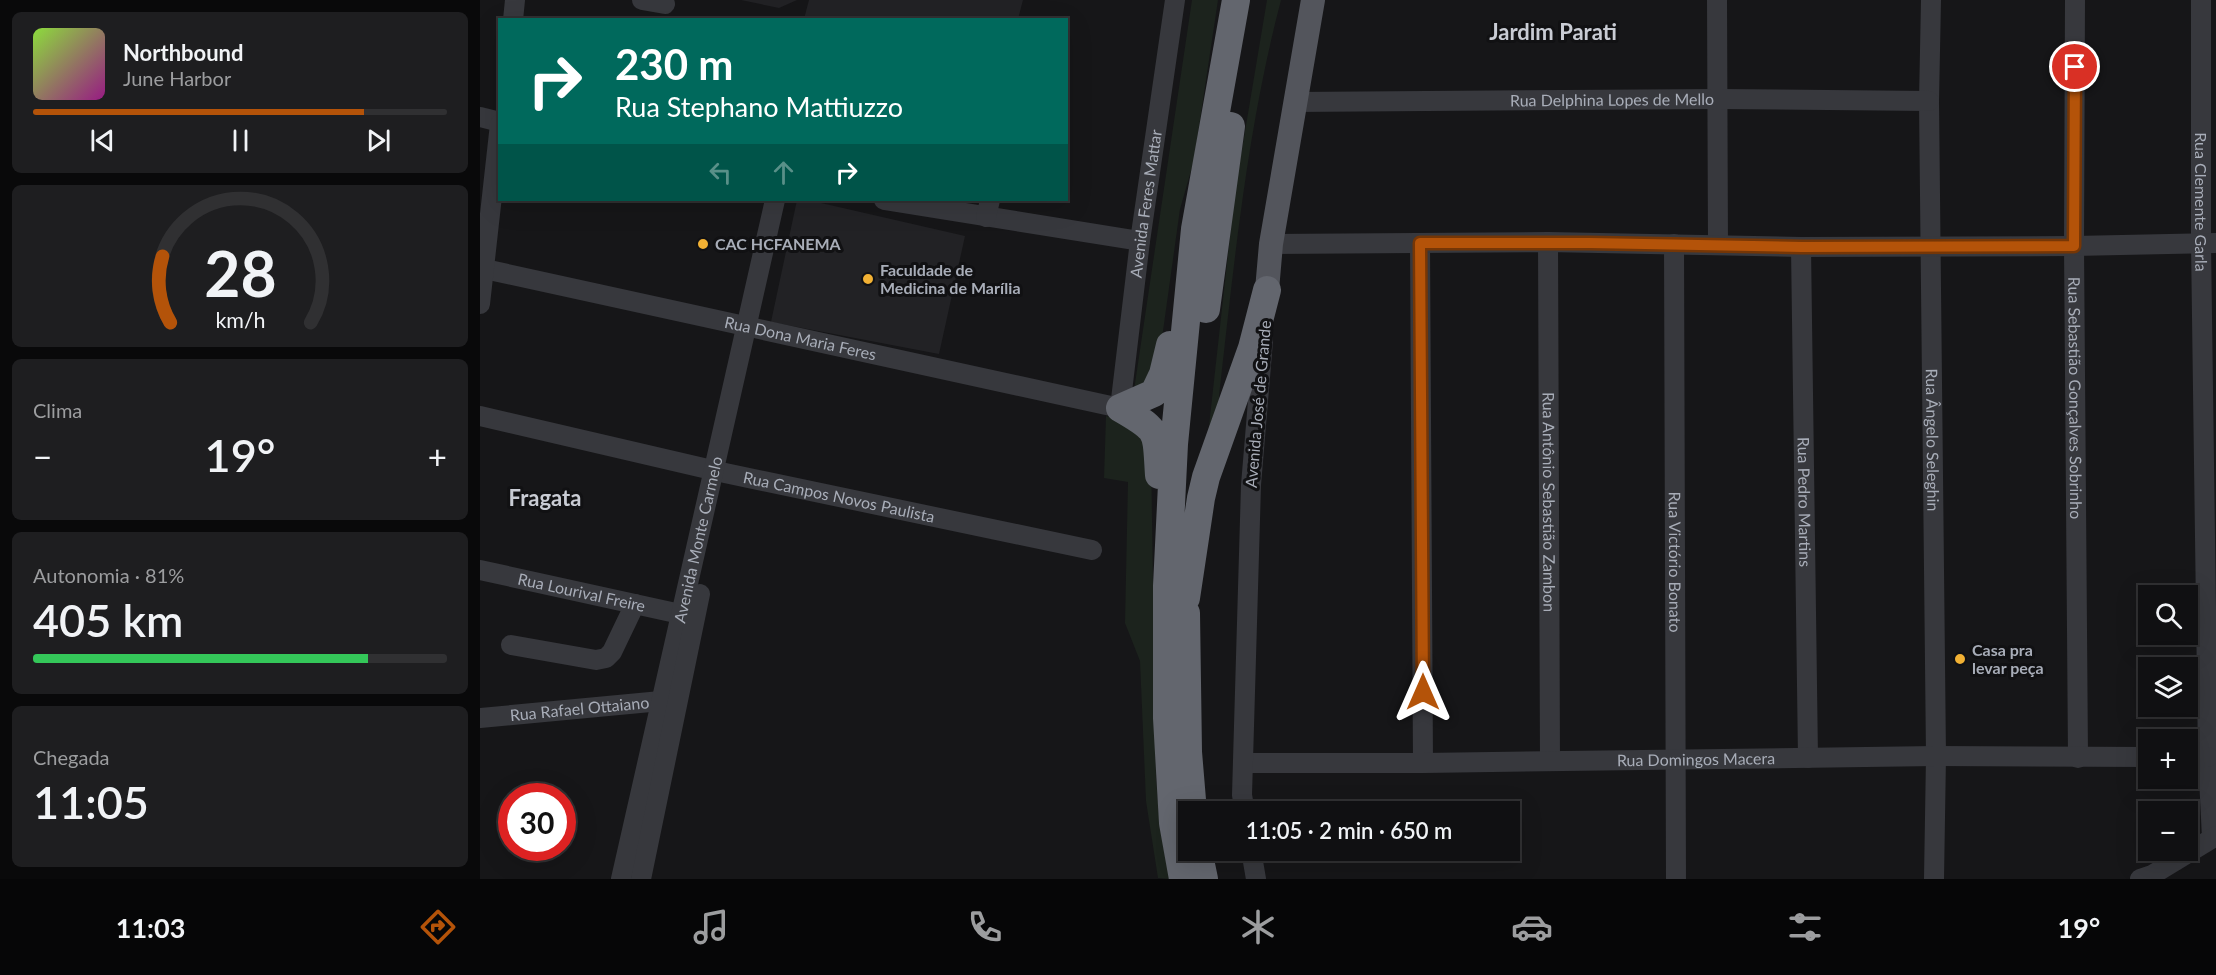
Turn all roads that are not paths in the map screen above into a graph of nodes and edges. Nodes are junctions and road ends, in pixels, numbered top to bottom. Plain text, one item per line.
1 (515, 0) edge
2 (642, 0) edge
3 (1175, 0) edge
4 (1236, 0) edge
5 (1254, 0) edge
6 (1313, 0) edge
7 (1717, 0) edge
8 (1931, 0) edge
9 (2075, 0) edge
10 (2201, 0) edge
11 (664, 8) edge
12 (513, 18) edge
13 (1718, 99) junction
14 (1929, 101) junction
15 (1294, 102) junction
16 (480, 117) edge
17 (498, 122) edge
18 (498, 138) edge
19 (775, 201) edge
20 (788, 201) edge
21 (897, 201) edge
22 (988, 208) edge
23 (1195, 230) junction
24 (1140, 241) junction
25 (1548, 242) junction
26 (1420, 243) junction
27 (2208, 243) edge
28 (1271, 244) junction
29 (1674, 244) junction
30 (1718, 245) junction
31 (1932, 246) junction
32 (2074, 246) junction
33 (1802, 247) junction
34 (481, 268) edge
35 (1267, 290) junction
36 (480, 304) edge
37 (753, 328) junction
38 (1120, 408) junction
39 (480, 416) edge
40 (720, 471) junction
41 (1092, 550) dead end
42 (480, 570) edge
43 (1176, 592) junction
44 (635, 604) junction
45 (689, 616) junction
46 (511, 645) dead end
47 (669, 705) junction
48 (480, 718) edge
49 (1936, 756) junction
50 (2138, 757) edge
51 (2198, 757) edge
52 (2208, 757) junction
53 (1808, 758) junction
54 (2078, 758) junction
55 (1677, 760) junction
56 (1550, 761) junction
57 (1243, 763) junction
58 (1423, 763) junction
59 (2212, 791) edge
60 (1192, 801) edge
61 (1243, 801) edge
62 (2214, 837) edge
63 (1200, 861) edge
64 (1253, 861) edge
65 (621, 879) edge
66 (641, 879) edge
67 (1183, 879) edge
68 (1204, 879) edge
69 (1256, 879) edge
70 (1676, 879) edge
71 (1934, 879) edge
72 (2140, 879) edge

1 - 12 street
2 - 11 street
3 - 24 street, Avenida Feres Mattar
4 - 23 highway
5 - 43 highway
6 - 15 main road, Avenida José de Grande
7 - 13 street
8 - 14 street, Rua Ângelo Seleghin
9 - 32 street, Rua Sebastião Gonçalves Sobrinho
10 - 27 street, Rua Clemente Garla
13 - 14 street, Rua Delphina Lopes de Mello
13 - 15 street, Rua Delphina Lopes de Mello
13 - 30 street
14 - 31 street, Rua Ângelo Seleghin
15 - 28 main road, Avenida José de Grande
16 - 17 street
18 - 34 street
19 - 37 street, Avenida Monte Carmelo
20 - 37 street, Avenida Monte Carmelo
21 - 22 street
22 - 24 street
23 - 38 highway
23 - 43 highway
24 - 38 street, Avenida Feres Mattar
25 - 26 street
25 - 29 street
25 - 56 street, Rua Antônio Sebastião Zambon
26 - 28 street
26 - 58 street
27 - 32 street
27 - 52 street, Rua Clemente Garla
28 - 35 main road, Avenida José de Grande
29 - 30 street
29 - 55 street, Rua Victório Bonato
30 - 33 street
31 - 32 street
31 - 33 street
31 - 49 street, Rua Ângelo Seleghin
32 - 54 street, Rua Sebastião Gonçalves Sobrinho
33 - 53 street, Rua Pedro Martins
34 - 36 street
34 - 37 street, Rua Dona Maria Feres
35 - 43 highway
35 - 57 street, Avenida José de Grande
37 - 38 street, Rua Dona Maria Feres
37 - 40 street, Avenida Monte Carmelo
38 - 43 highway
39 - 40 street, Rua Campos Novos Paulista
40 - 41 street, Rua Campos Novos Paulista
40 - 45 street, Avenida Monte Carmelo
42 - 44 street, Rua Lourival Freire
43 - 60 highway
43 - 67 highway
44 - 45 street, Rua Lourival Freire
44 - 46 street
45 - 47 street, Avenida Monte Carmelo
47 - 48 street, Rua Rafael Ottaiano
47 - 65 street, Avenida Monte Carmelo
47 - 66 street, Avenida Monte Carmelo
49 - 53 street, Rua Domingos Macera
49 - 54 street, Rua Domingos Macera
49 - 71 street, Rua Ângelo Seleghin
50 - 54 street, Rua Domingos Macera
51 - 52 street
52 - 59 street, Rua Clemente Garla
53 - 55 street, Rua Domingos Macera
55 - 56 street, Rua Domingos Macera
55 - 70 street, Rua Victório Bonato
56 - 58 street, Rua Domingos Macera
57 - 58 street, Rua Domingos Macera
57 - 61 street, Avenida José de Grande
59 - 62 street, Rua Clemente Garla
62 - 72 street
63 - 68 highway
64 - 69 street

